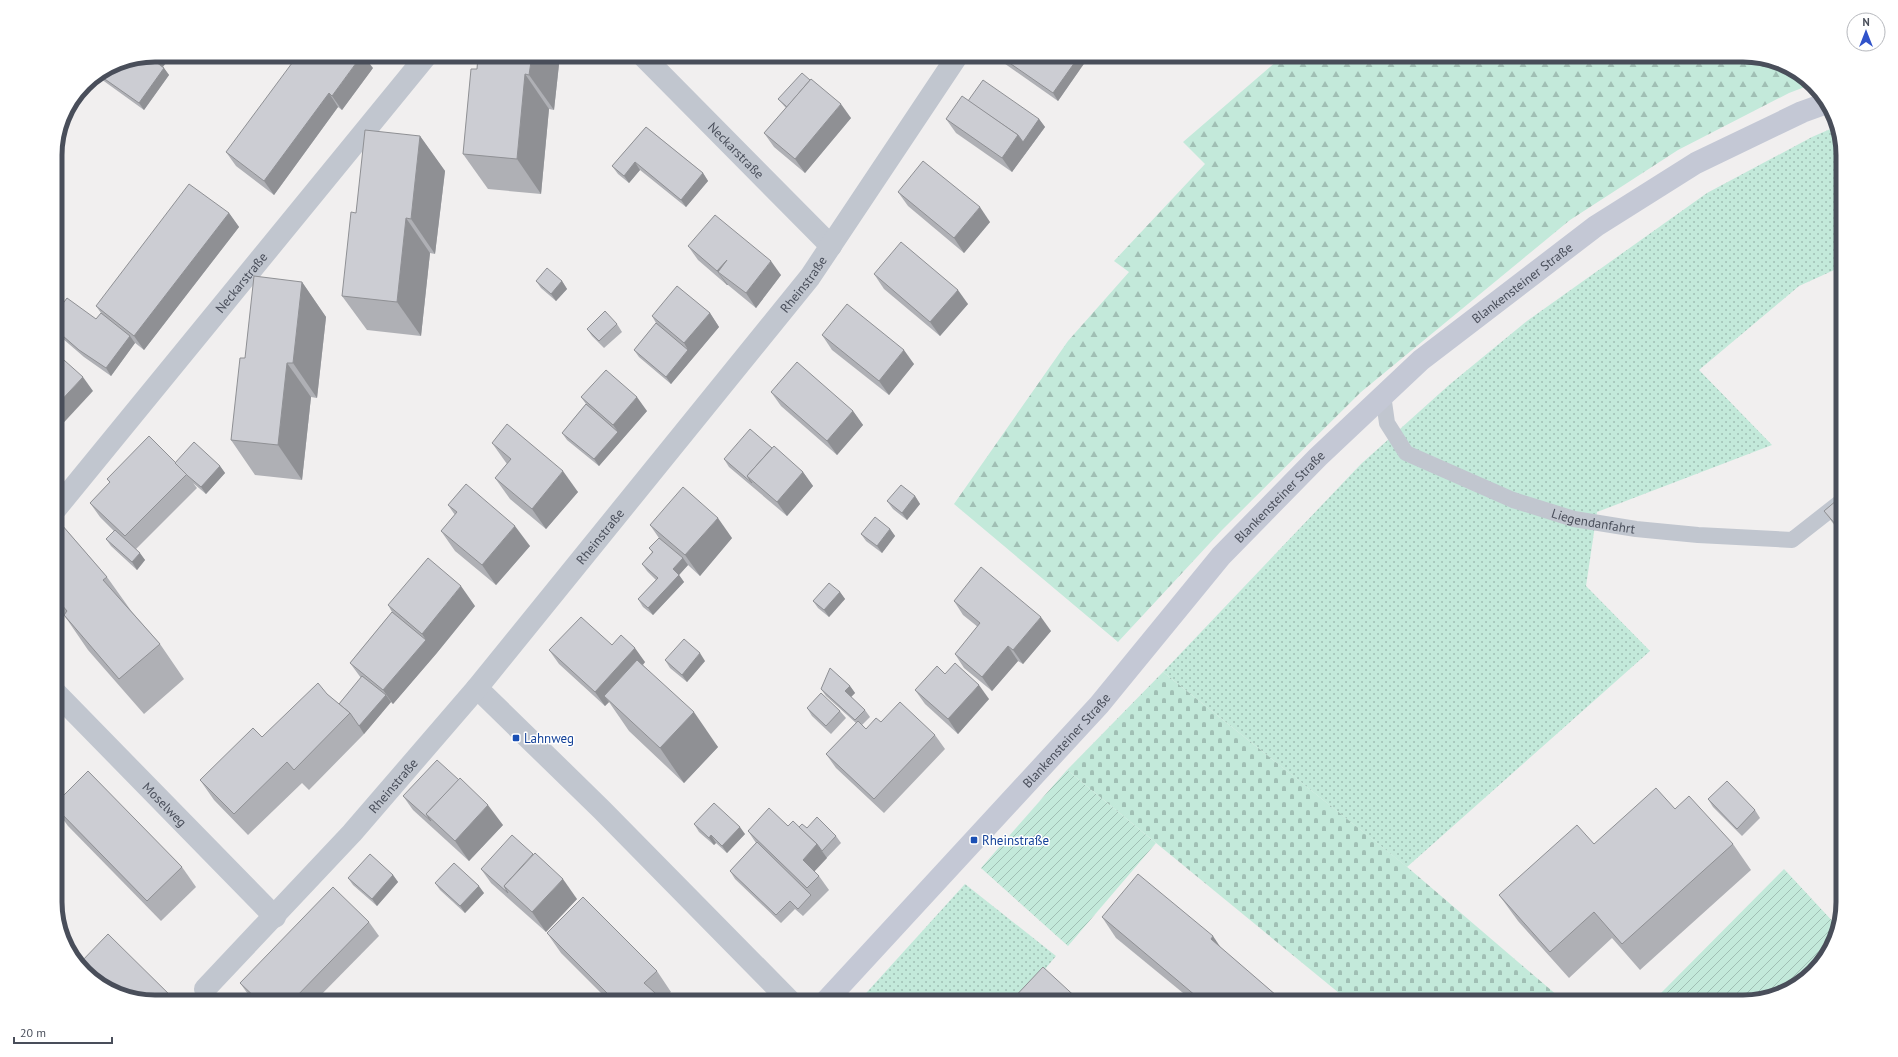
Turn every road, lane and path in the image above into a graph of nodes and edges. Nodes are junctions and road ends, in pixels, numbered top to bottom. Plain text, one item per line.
1 (421, 62) edge
2 (649, 62) edge
3 (953, 62) edge
4 (1821, 105) edge
5 (831, 246) junction
6 (1383, 395) junction
7 (62, 501) edge
8 (1836, 505) edge
9 (478, 688) junction
10 (62, 699) edge
11 (275, 917) junction
12 (205, 989) dead end
13 (784, 995) edge
14 (831, 995) edge

1 - 7 street, Neckarstraße
2 - 5 street, Neckarstraße
3 - 5 street, Rheinstraße
4 - 6 main road, Blankensteiner Straße
5 - 9 street, Rheinstraße
6 - 8 lane, Liegendanfahrt
6 - 14 main road, Blankensteiner Straße
9 - 11 street, Rheinstraße
9 - 13 street
10 - 11 street, Moselweg
11 - 12 street, Rheinstraße

